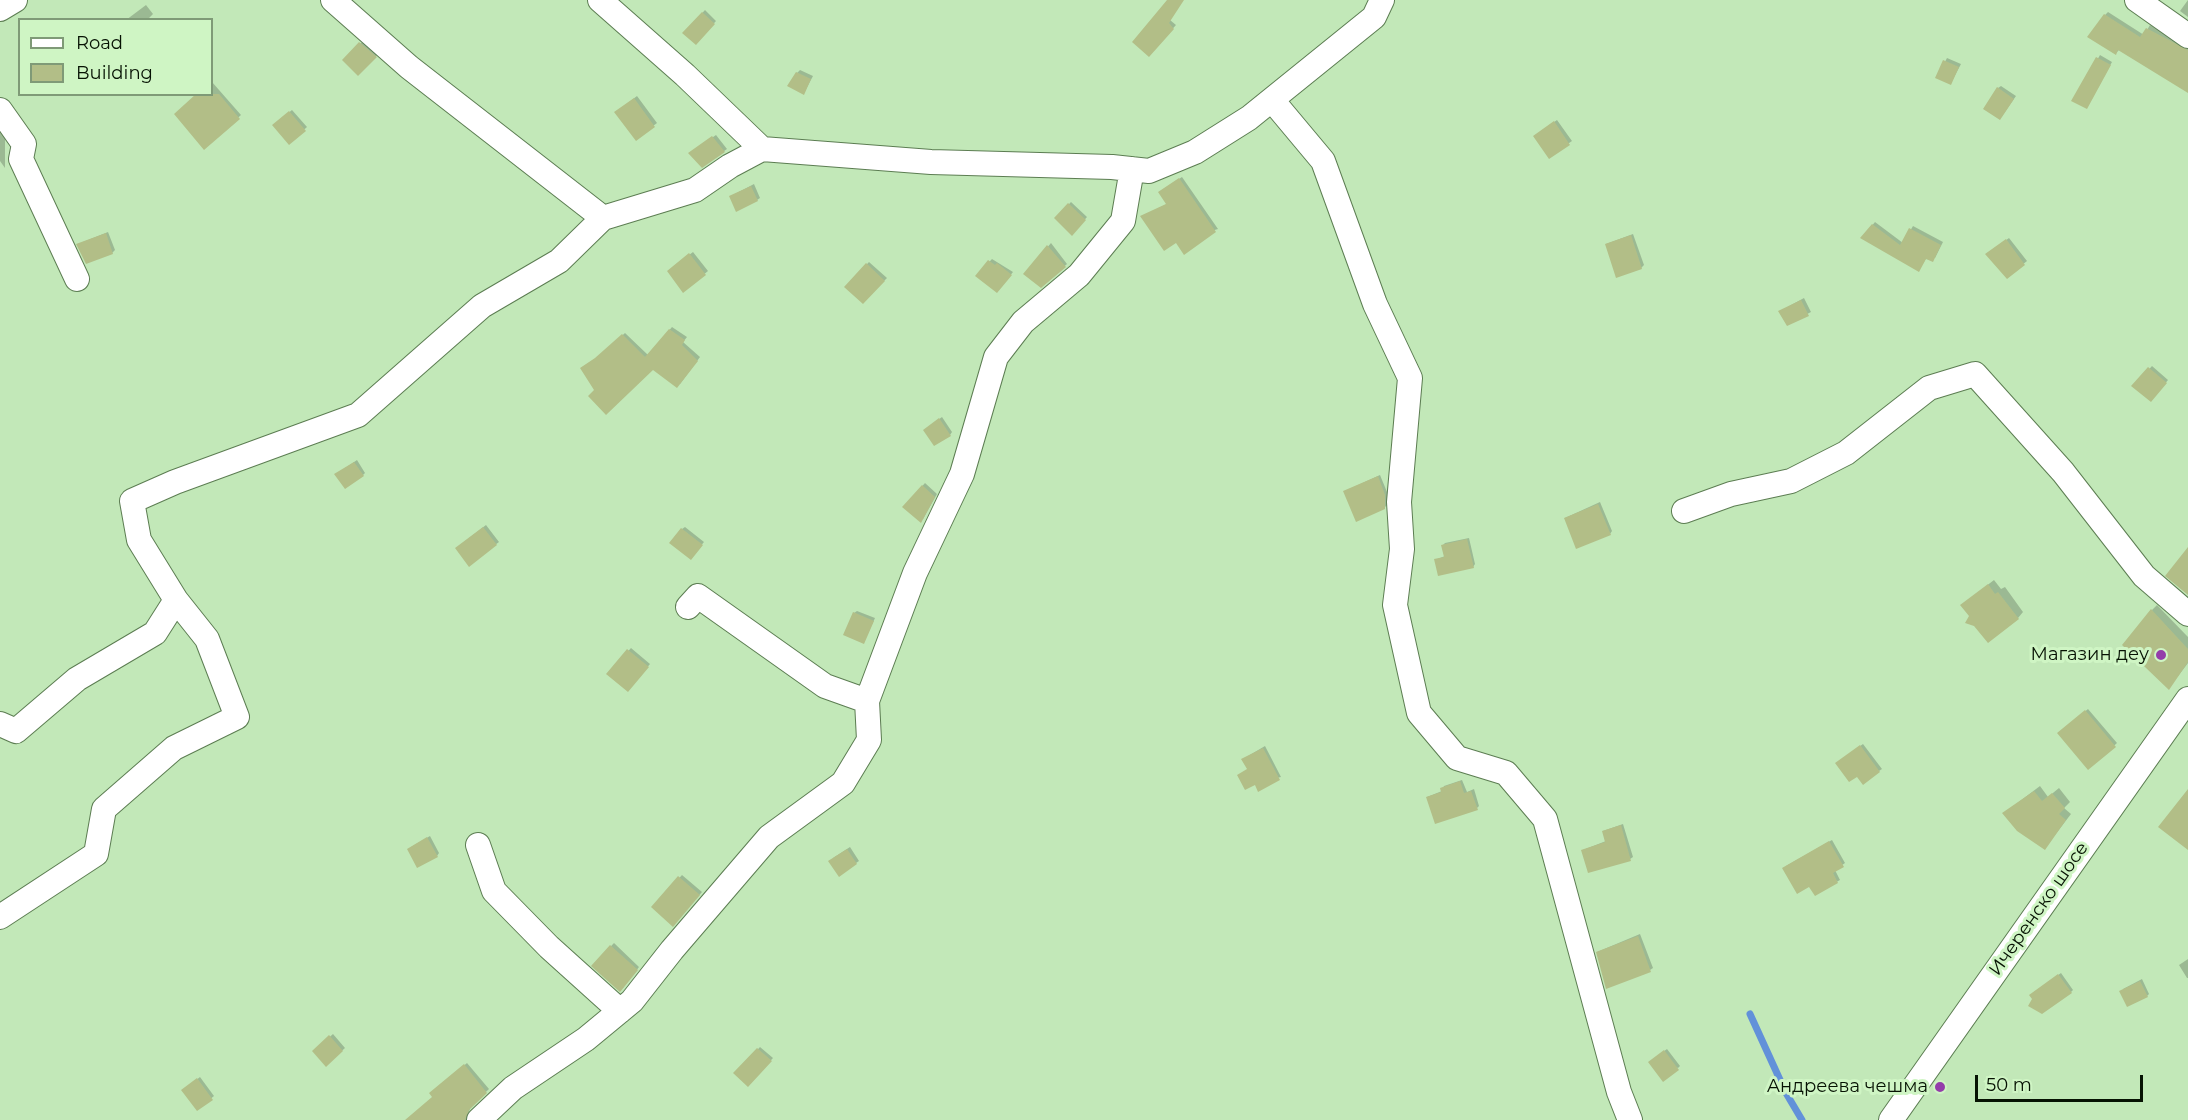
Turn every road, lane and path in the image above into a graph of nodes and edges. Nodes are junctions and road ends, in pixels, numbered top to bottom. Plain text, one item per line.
1 (15, 0) edge
2 (333, 0) edge
3 (600, 0) edge
4 (1382, 0) edge
5 (2137, 0) edge
6 (0, 9) edge
7 (2188, 36) edge
8 (1272, 100) junction
9 (0, 111) edge
10 (762, 149) junction
11 (1132, 169) junction
12 (603, 218) junction
13 (77, 279) dead end
14 (1684, 511) dead end
15 (176, 600) junction
16 (688, 607) dead end
17 (2188, 614) edge
18 (2188, 699) edge
19 (867, 701) junction
20 (0, 724) edge
21 (478, 845) dead end
22 (0, 917) edge
23 (620, 1011) junction
24 (1895, 1119) edge
25 (479, 1120) edge
26 (1630, 1120) edge

1 - 6 street
2 - 12 street
3 - 10 street
4 - 8 street
5 - 7 street
8 - 11 street
8 - 26 street
9 - 13 street
10 - 11 street
10 - 12 street
11 - 19 street
12 - 15 street
14 - 17 street
15 - 20 street
15 - 22 street
16 - 19 street
18 - 24 street, Ичеренско шосе
19 - 23 street
21 - 23 street
23 - 25 street

